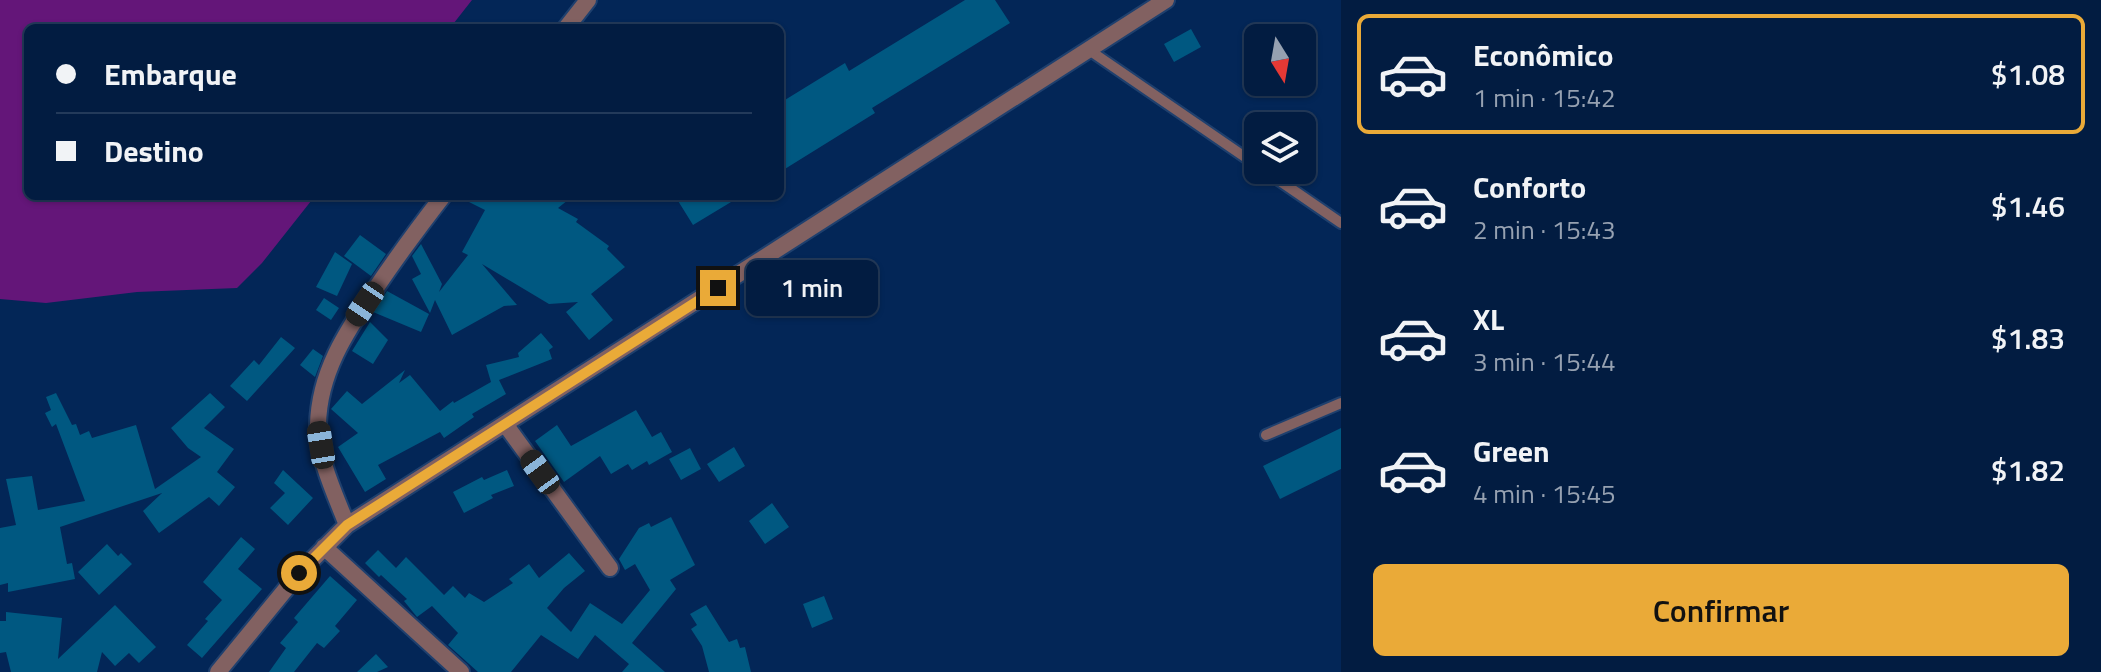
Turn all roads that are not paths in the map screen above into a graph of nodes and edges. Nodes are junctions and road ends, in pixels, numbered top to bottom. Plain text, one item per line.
1 (588, 0) edge
2 (1166, 0) edge
3 (569, 24) edge
4 (1089, 50) junction
5 (1244, 156) edge
6 (1284, 184) edge
7 (440, 200) edge
8 (1341, 223) edge
9 (1341, 403) edge
10 (505, 424) junction
11 (1266, 435) dead end
12 (347, 525) junction
13 (324, 547) junction
14 (610, 568) dead end
15 (218, 672) edge
16 (461, 672) edge

1 - 3 street
2 - 4 street
4 - 5 lane
4 - 10 street
6 - 8 lane
7 - 12 street
9 - 11 lane
10 - 12 street
10 - 14 street
12 - 13 street
13 - 15 street
13 - 16 street

